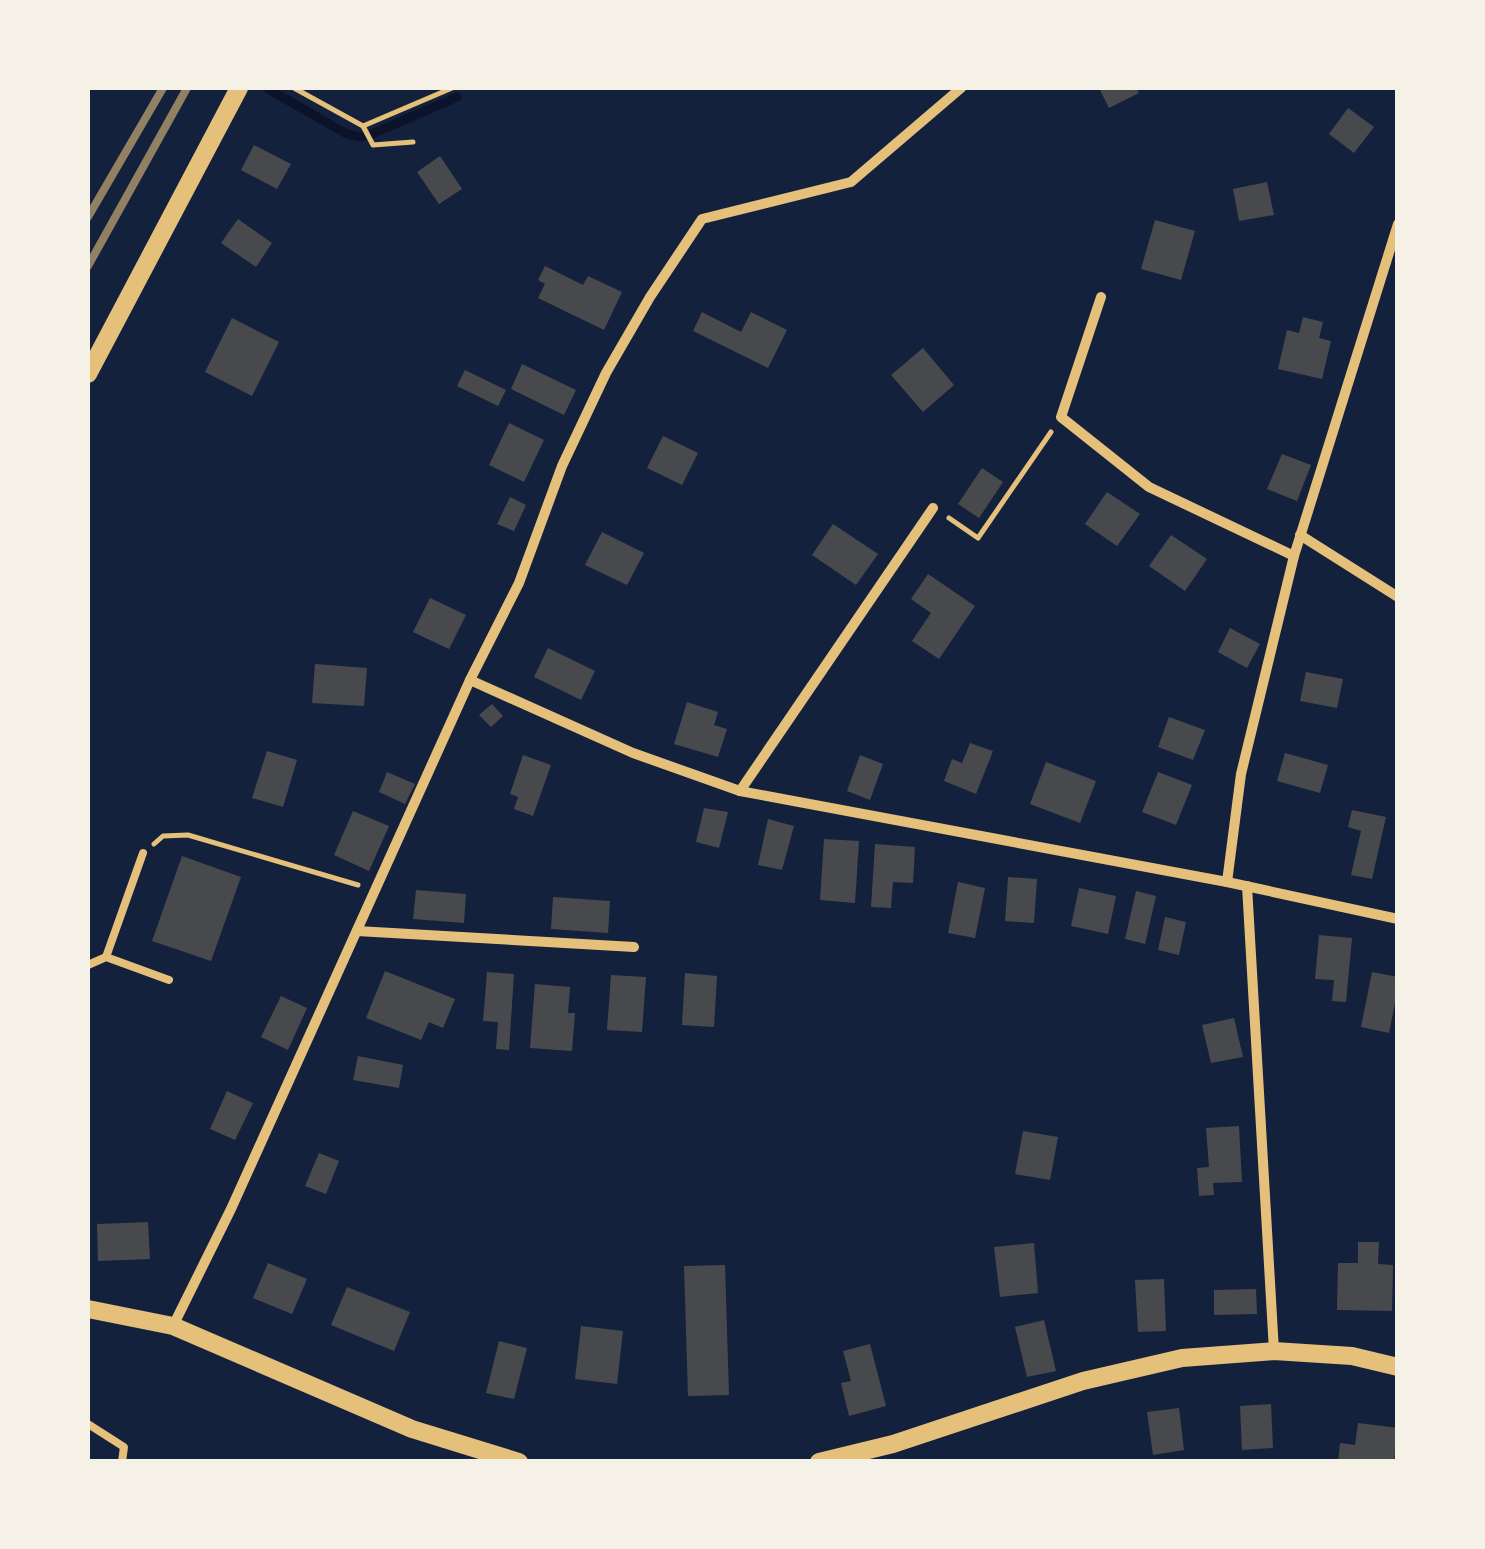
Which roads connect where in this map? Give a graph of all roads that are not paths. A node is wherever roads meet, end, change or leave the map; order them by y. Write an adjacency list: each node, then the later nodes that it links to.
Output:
1 (238, 88): 6 (street)
2 (962, 88): 11 (street)
3 (1398, 224): 4 (street)
4 (1395, 234): 8 (street)
5 (1100, 297): 9 (street)
6 (88, 374)
7 (932, 508): 12 (street)
8 (1300, 535): 9 (street); 10 (street)
9 (1294, 556): 14 (street)
10 (1398, 597)
11 (470, 680): 12 (street); 17 (street)
12 (740, 791): 14 (street)
13 (143, 853): 19 (lane)
14 (1227, 882): 15 (street)
15 (1248, 886): 16 (street); 24 (street)
16 (1398, 918)
17 (357, 931): 18 (street); 23 (street)
18 (634, 947)
19 (106, 958): 20 (lane); 21 (lane)
20 (88, 965)
21 (170, 980)
22 (88, 1309): 23 (street)
23 (174, 1326): 29 (street)
24 (1274, 1351): 25 (street); 27 (street)
25 (1398, 1367)
26 (88, 1424): 28 (lane)
27 (893, 1453): 30 (street)
28 (122, 1462)
29 (518, 1462)
30 (819, 1462)

